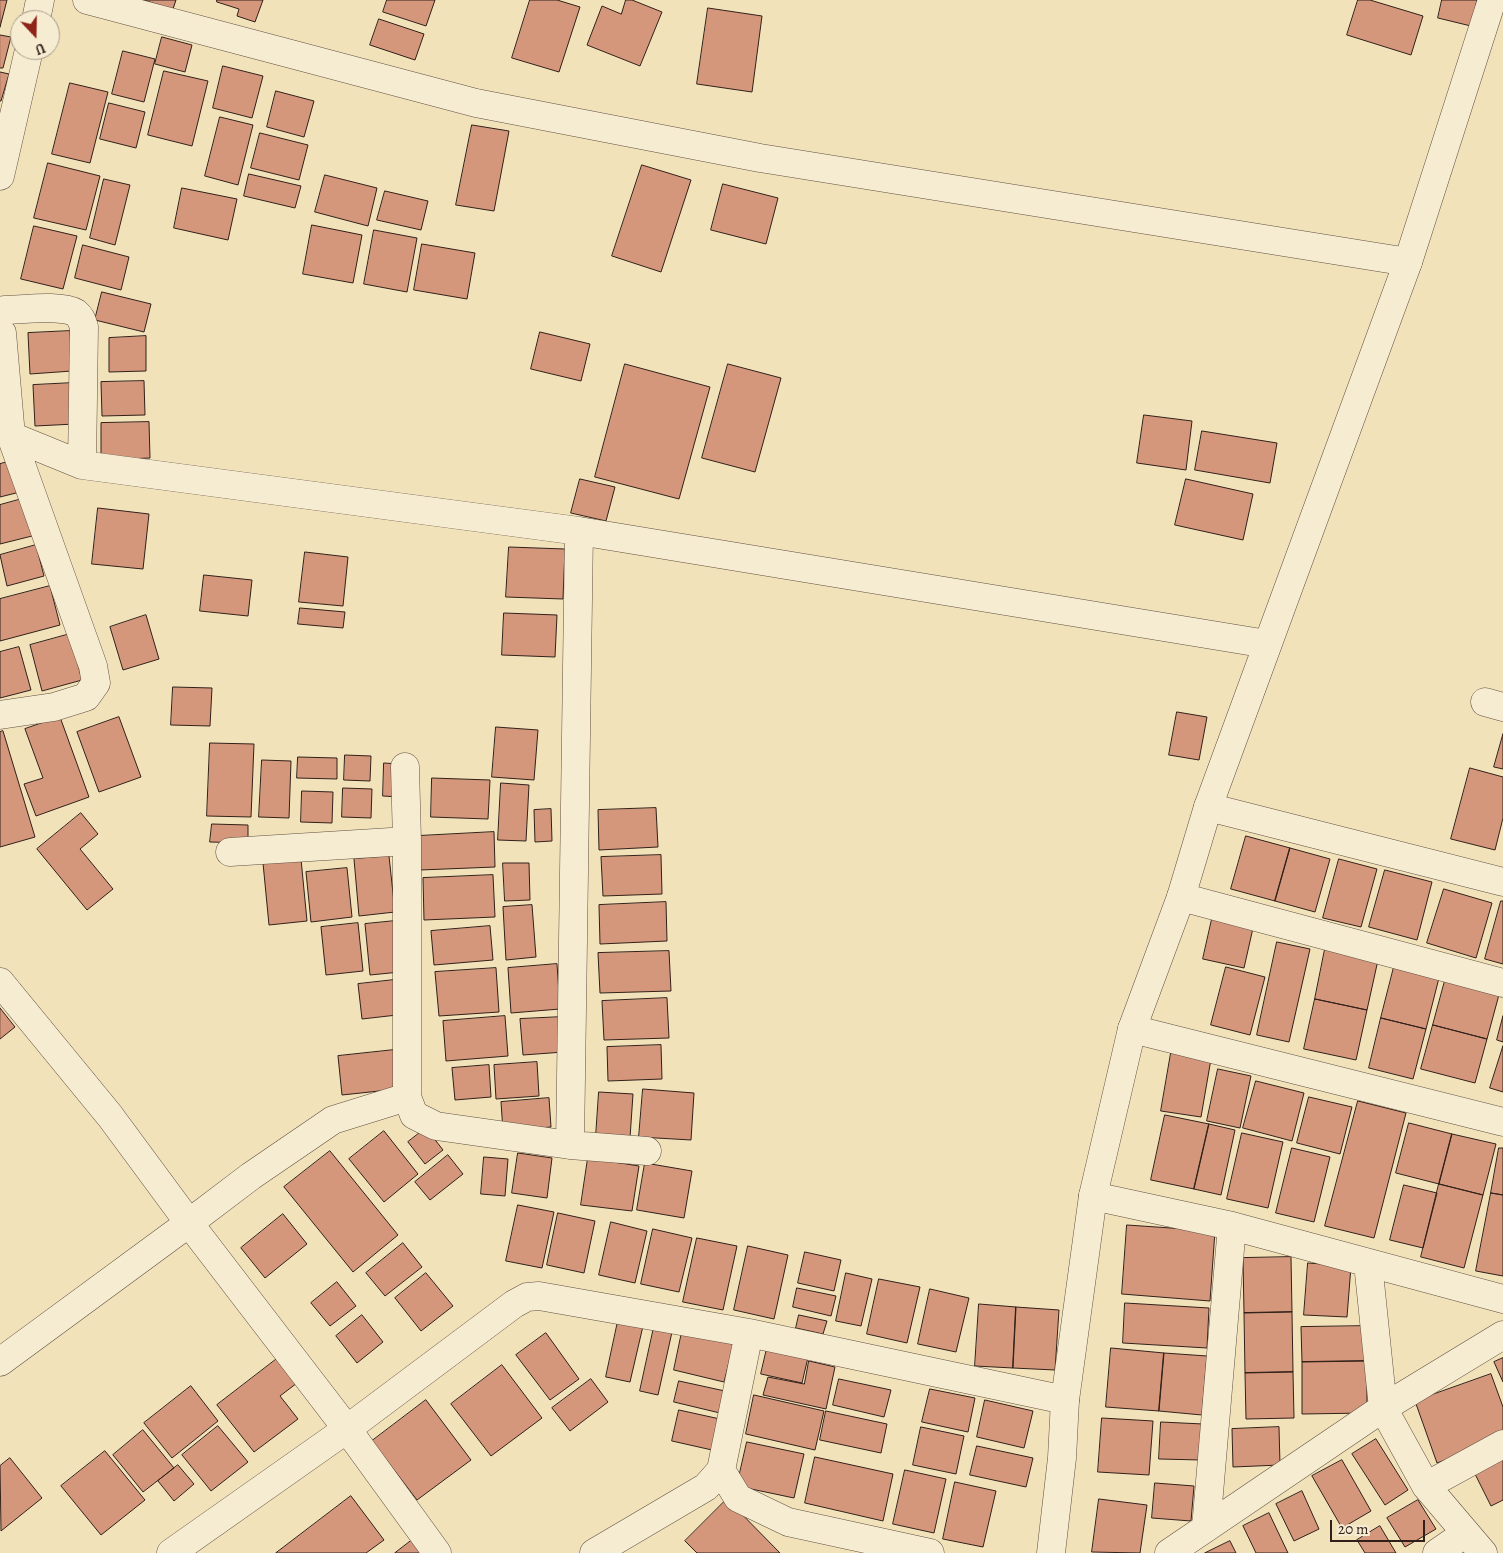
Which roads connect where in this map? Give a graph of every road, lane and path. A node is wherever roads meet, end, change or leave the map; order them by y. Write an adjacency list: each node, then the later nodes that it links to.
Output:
1 (87, 0): 5 (street)
2 (1492, 0): 5 (street)
3 (27, 60): 4 (street)
4 (0, 176)
5 (1408, 262): 10 (street)
6 (2, 318): 7 (street); 8 (street)
7 (11, 436): 8 (street); 11 (street)
8 (82, 465): 9 (street)
9 (579, 531): 10 (street); 23 (street)
10 (1267, 644): 13 (street)
11 (0, 714)
12 (405, 767): 14 (street)
13 (1208, 807): 16 (street); 17 (street)
14 (407, 841): 15 (street); 21 (street)
15 (230, 852)
16 (1503, 882)
17 (1181, 897): 19 (street); 20 (street)
18 (0, 982): 26 (street)
19 (1503, 983)
20 (1132, 1029): 22 (street); 25 (street)
21 (407, 1097): 23 (street); 26 (street)
22 (1503, 1122)
23 (570, 1145): 24 (street)
24 (647, 1151)
25 (1093, 1196): 27 (street); 33 (street)
26 (189, 1223): 32 (street); 35 (street)
27 (1232, 1226): 28 (street); 39 (street)
28 (1368, 1263): 29 (street); 34 (street)
29 (1503, 1300)
30 (750, 1334): 33 (street); 35 (street); 37 (street)
31 (1503, 1335): 34 (street)
32 (0, 1362)
33 (1065, 1400): 45 (street)
34 (1383, 1408): 38 (street); 39 (street)
35 (347, 1429): 41 (street); 42 (street)
36 (1503, 1444): 38 (street)
37 (721, 1470): 43 (street); 44 (street)
38 (1426, 1486): 40 (street)
39 (1206, 1528): 46 (street)
40 (1475, 1543): 47 (street)
41 (171, 1553)
42 (437, 1553)
43 (594, 1553)
44 (930, 1553)
45 (1050, 1553)
46 (1169, 1553)
47 (1437, 1553)

